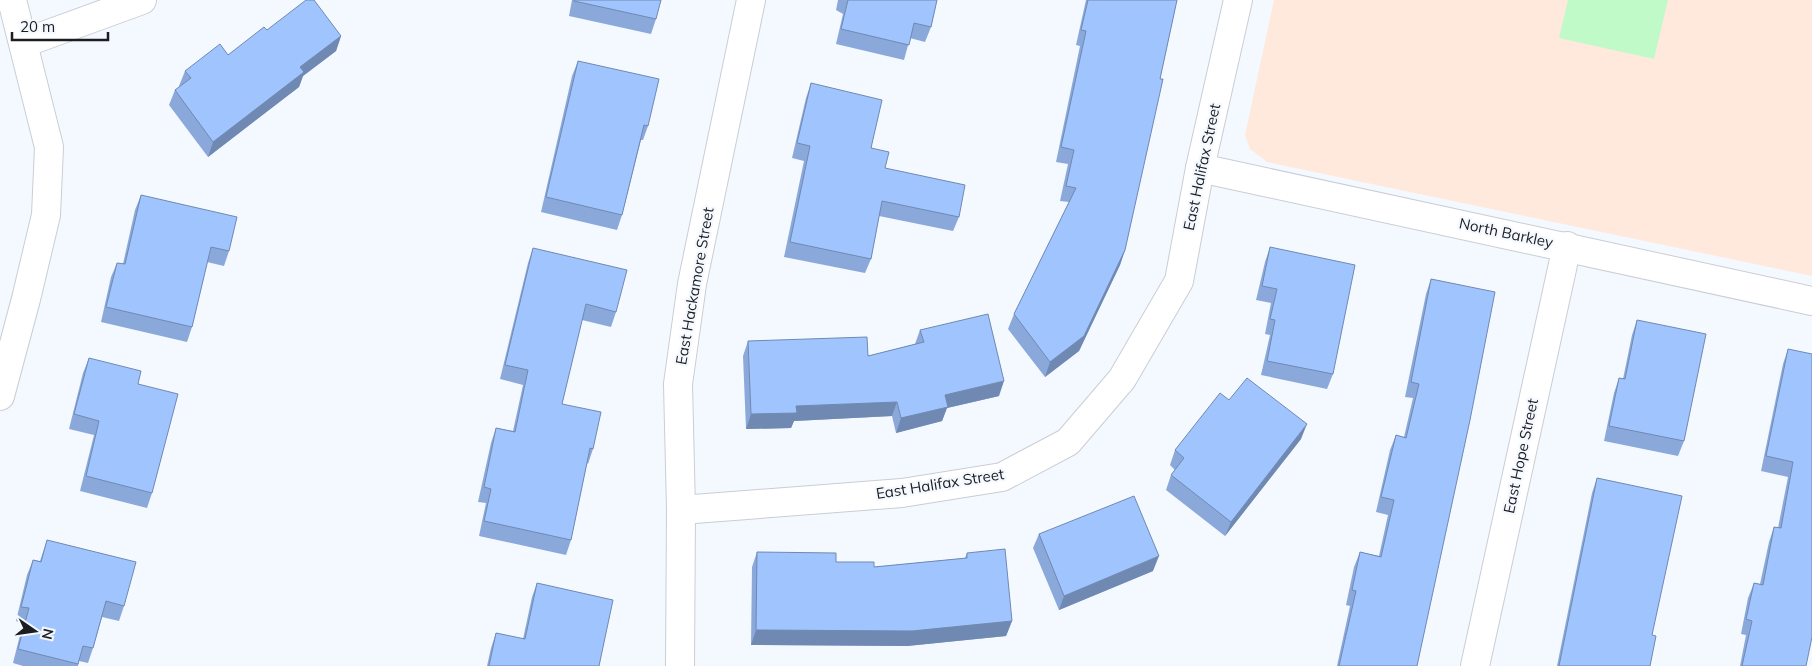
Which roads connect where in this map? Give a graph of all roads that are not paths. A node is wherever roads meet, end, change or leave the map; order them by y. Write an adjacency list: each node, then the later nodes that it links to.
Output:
1 (12, 0): 5 (street)
2 (142, 0): 5 (street)
3 (751, 0): 10 (street, East Hackamore Street)
4 (1238, 0): 6 (street, East Halifax Street)
5 (24, 43): 9 (street)
6 (1200, 168): 7 (street, North Barkley); 10 (street, East Halifax Street)
7 (1567, 246): 8 (street, North Barkley); 12 (street, East Hope Street)
8 (1812, 301)
9 (0, 396)
10 (681, 510): 11 (street, East Hackamore Street)
11 (680, 666)
12 (1475, 666)

